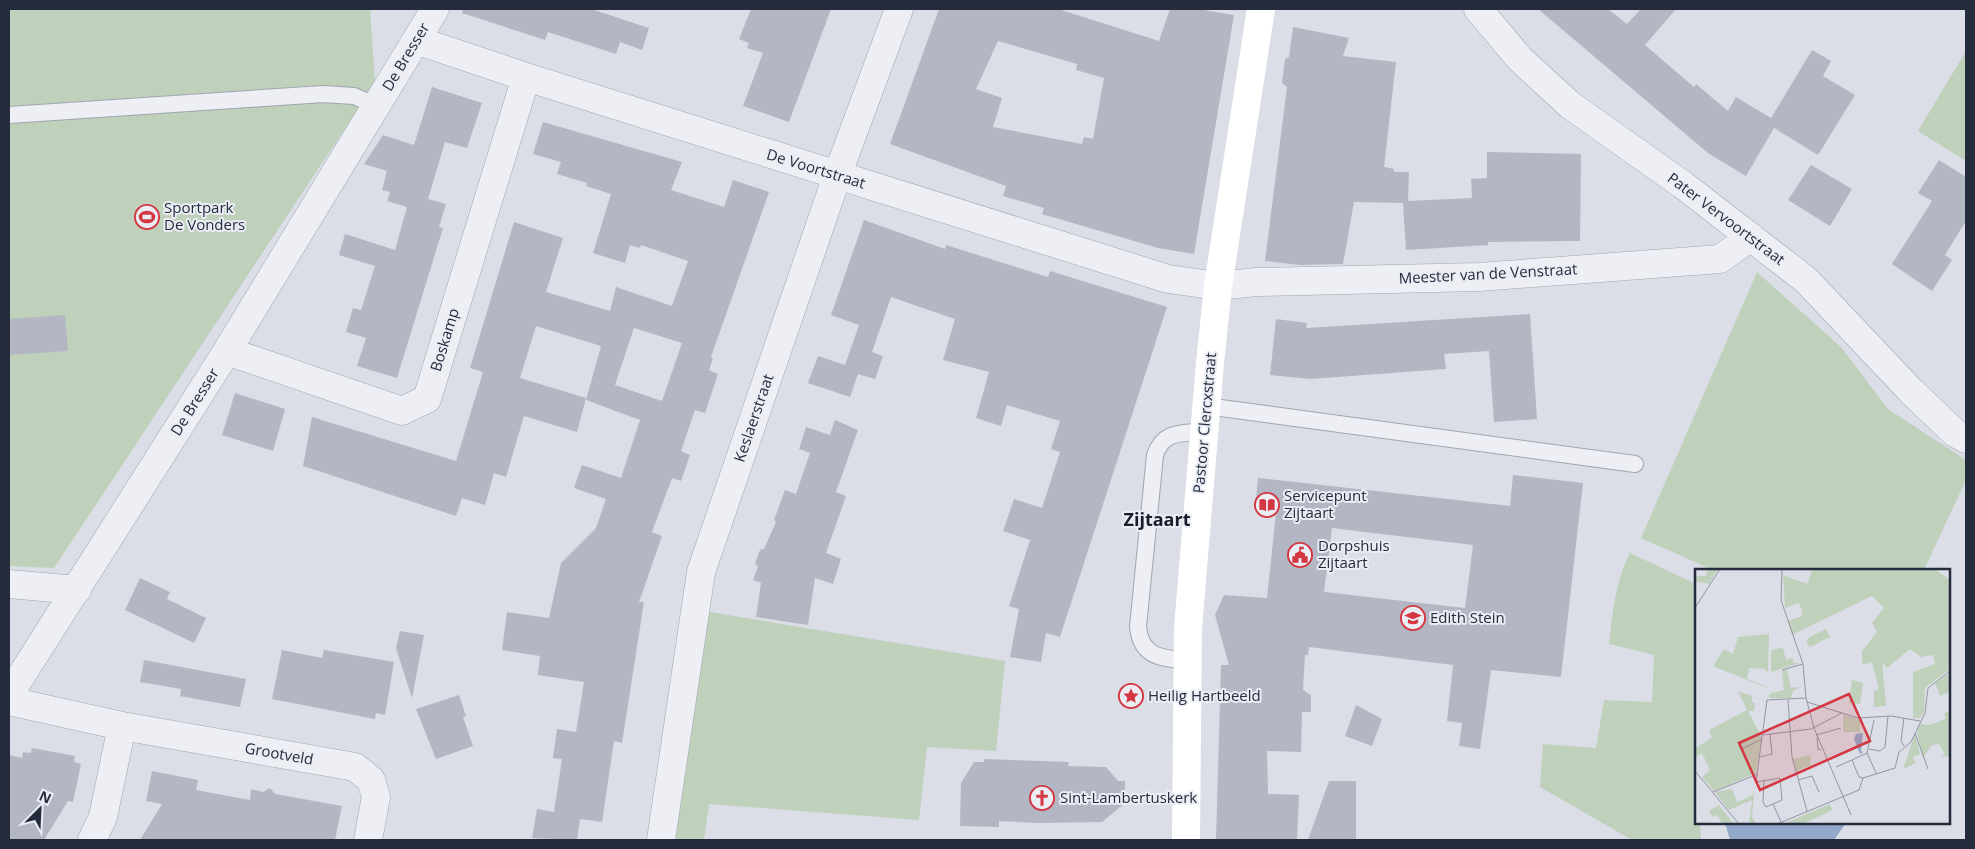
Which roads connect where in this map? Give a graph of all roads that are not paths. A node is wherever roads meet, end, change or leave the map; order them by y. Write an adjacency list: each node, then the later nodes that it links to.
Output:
1 (435, 9): 5 (street, De Bresser)
2 (899, 9): 9 (street, Keslaerstraat)
3 (1261, 9): 11 (street, Pastoor Clercxstraat)
4 (1478, 9): 10 (street, Pater Vervoortstraat)
5 (416, 40): 6 (street, De Voortstraat); 7 (street, De Bresser)
6 (526, 77): 9 (street, De Voortstraat); 12 (street, Boskamp)
7 (376, 106): 8 (lane, De Bresser); 12 (street, De Bresser)
8 (9, 116)
9 (837, 176): 11 (street, De Voortstraat); 24 (street, Keslaerstraat)
10 (1750, 237): 11 (street, Meester van de Venstraat); 14 (street, Pater Vervoortstraat)
11 (1218, 286): 13 (street, Pastoor Clercxstraat)
12 (227, 351): 17 (street, De Bresser)
13 (1205, 418): 15 (lane); 18 (street, Pastoor Clercxstraat); 18 (lane)
14 (1966, 440)
15 (1635, 464)
16 (9, 584): 17 (street)
17 (76, 590): 19 (street, De Bresser)
18 (1187, 660): 25 (street, Pastoor Clercxstraat)
19 (9, 694)
20 (9, 701): 21 (street, Grootveld)
21 (122, 726): 22 (street); 23 (street, Grootveld)
22 (92, 840)
23 (368, 840)
24 (662, 840)
25 (1186, 840)

